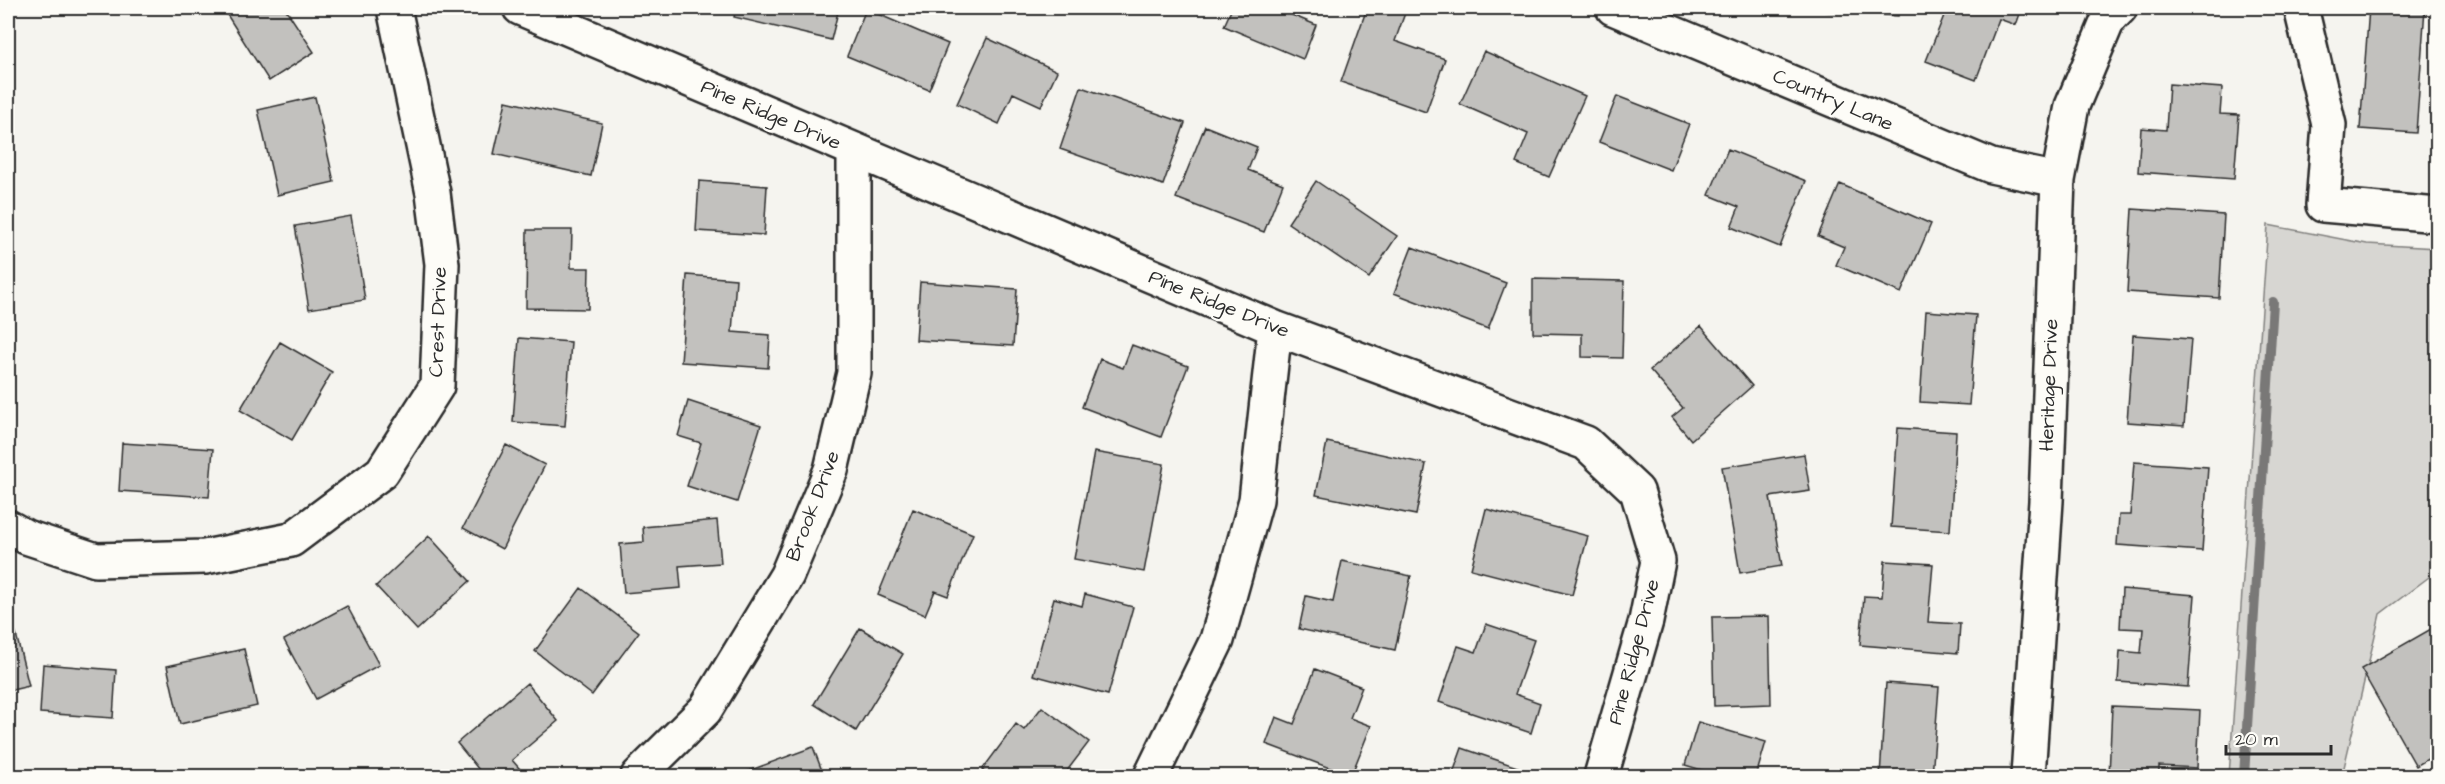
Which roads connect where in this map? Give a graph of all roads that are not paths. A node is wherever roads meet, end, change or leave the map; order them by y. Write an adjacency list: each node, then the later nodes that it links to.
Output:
1 (394, 8): 10 (street, Crest Drive)
2 (520, 8): 6 (street, Pine Ridge Drive)
3 (1613, 8): 7 (street, Country Lane)
4 (2120, 8): 7 (street, Heritage Drive)
5 (2301, 8): 8 (street)
6 (854, 150): 9 (street, Pine Ridge Drive); 11 (street, Brook Drive)
7 (2058, 180): 14 (street, Heritage Drive)
8 (2438, 215)
9 (1275, 328): 12 (street); 13 (street, Pine Ridge Drive)
10 (8, 527)
11 (638, 777)
12 (1151, 777)
13 (1601, 777)
14 (2028, 777)

